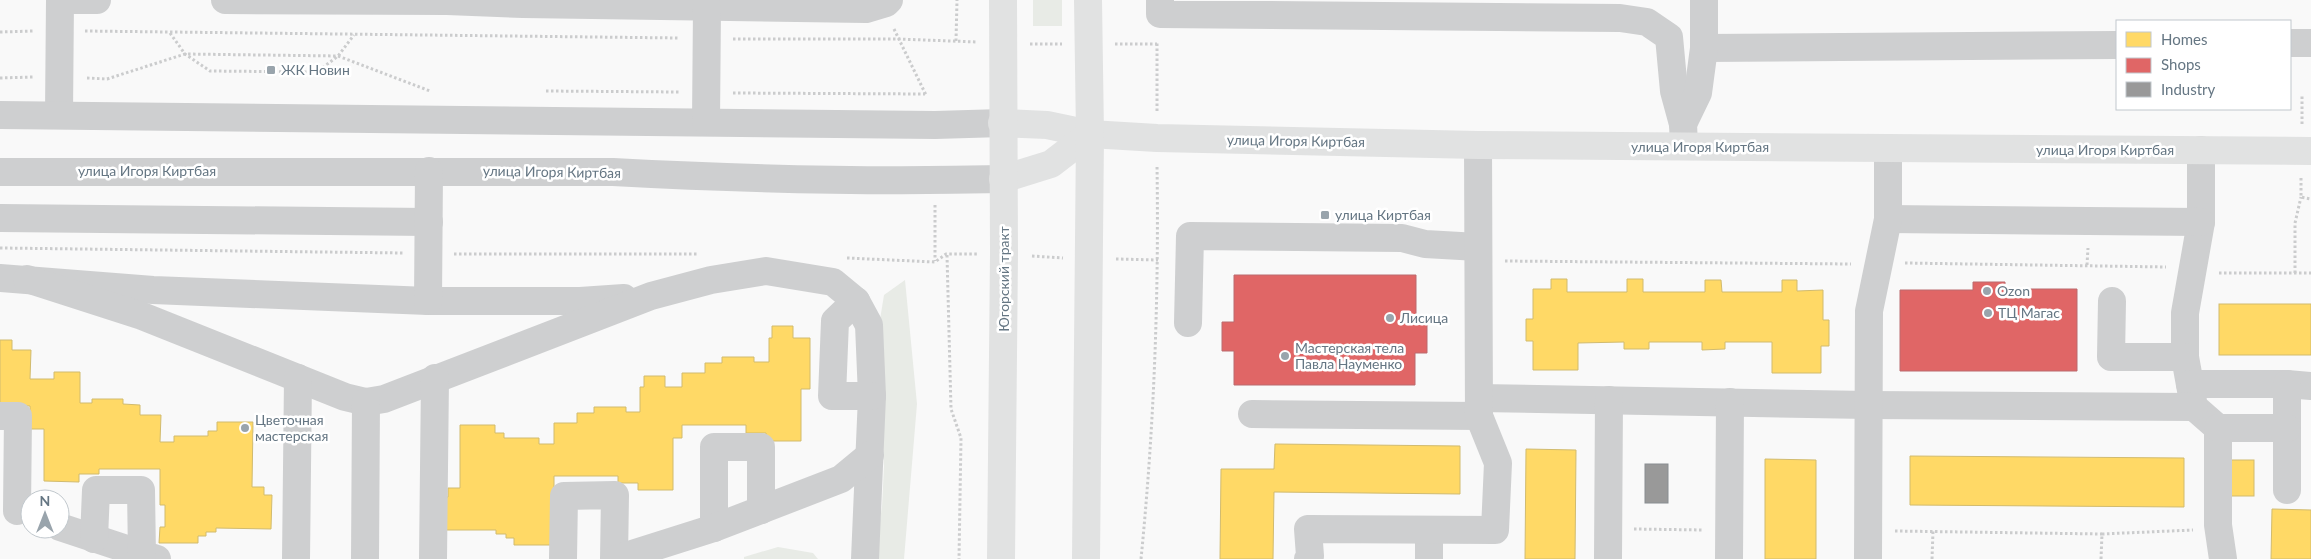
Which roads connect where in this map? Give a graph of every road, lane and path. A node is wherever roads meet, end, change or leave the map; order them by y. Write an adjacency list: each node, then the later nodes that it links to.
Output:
1 (97, 0): 13 (street)
2 (225, 0): 3 (street)
3 (447, 0): 9 (street)
4 (889, 0): 10 (street)
5 (957, 0): 18 (path)
6 (1003, 0): 21 (main road, Югорский тракт)
7 (1088, 0): 22 (main road)
8 (1704, 0): 25 (street)
9 (522, 2): 10 (street)
10 (707, 7): 17 (street)
11 (1160, 7): 12 (street); 23 (path)
12 (1619, 9): 39 (street)
13 (60, 30): 14 (path); 15 (path); 28 (street)
14 (0, 32)
15 (170, 32): 16 (path); 26 (path)
16 (354, 34): 17 (path); 27 (path)
17 (705, 39): 18 (path); 32 (street)
18 (956, 41): 21 (path)
19 (2291, 43): 20 (street)
20 (2311, 43)
21 (1002, 44): 22 (path); 37 (main road, Югорский тракт)
22 (1088, 44): 23 (path); 38 (main road)
23 (1157, 44): 40 (path)
24 (2116, 45): 25 (street)
25 (1704, 48): 39 (street)
26 (185, 54): 27 (path); 27 (path); 28 (path)
27 (338, 56): 30 (path)
28 (60, 76): 29 (path); 34 (street)
29 (0, 78)
30 (439, 91)
31 (538, 91): 32 (path)
32 (706, 92): 33 (path); 36 (street)
33 (925, 94)
34 (59, 114): 35 (street, улица Игоря Киртбая); 36 (street, улица Игоря Киртбая)
35 (0, 115)
36 (706, 121): 37 (street, улица Игоря Киртбая)
37 (1002, 123): 38 (main road, улица Игоря Киртбая); 47 (main road, Югорский тракт)
38 (1090, 134): 40 (main road, улица Игоря Киртбая); 47 (main road, улица Игоря Киртбая); 60 (main road)
39 (1684, 135): 41 (main road, улица Игоря Киртбая); 42 (main road, улица Игоря Киртбая)
40 (1157, 138): 41 (main road, улица Игоря Киртбая); 61 (path)
41 (1478, 145): 53 (street)
42 (1888, 148): 43 (main road, улица Игоря Киртбая); 50 (street)
43 (2201, 150): 44 (main road, улица Игоря Киртбая); 52 (street)
44 (2311, 151)
45 (430, 171): 46 (street, улица Игоря Киртбая); 47 (street, улица Игоря Киртбая); 51 (street)
46 (0, 172)
47 (1003, 179): 55 (main road, Югорский тракт)
48 (2301, 197): 62 (path)
49 (0, 218): 51 (street)
50 (1888, 219): 52 (street); 81 (street)
51 (429, 222): 56 (street)
52 (2201, 222): 72 (street)
53 (1478, 247): 71 (street); 82 (street)
54 (0, 248): 56 (path)
55 (1004, 253): 58 (path); 60 (path); 109 (main road, Югорский тракт)
56 (428, 254): 57 (path); 66 (street)
57 (706, 254)
58 (946, 254): 59 (path); 108 (path)
59 (845, 258)
60 (1089, 258): 61 (path); 110 (main road)
61 (1158, 260): 111 (path)
62 (2294, 272)
63 (0, 278): 64 (street)
64 (27, 279): 65 (street); 70 (street)
65 (153, 290): 66 (street); 70 (street)
66 (428, 301): 69 (street)
67 (856, 301): 69 (street); 76 (street); 76 (street)
68 (2112, 301): 72 (street)
69 (584, 311): 74 (street)
70 (142, 316): 73 (street)
71 (1188, 324)
72 (2185, 357): 77 (street)
73 (298, 378): 79 (street); 102 (street)
74 (434, 378): 79 (street); 104 (street)
75 (2299, 385): 77 (street); 86 (street)
76 (872, 396): 87 (street)
77 (2192, 396): 81 (street); 85 (street)
78 (1609, 400): 80 (street); 82 (street); 92 (street)
79 (366, 402): 103 (street)
80 (1730, 402): 81 (street); 94 (street)
81 (1868, 405): 97 (street)
82 (1479, 407): 83 (street); 93 (street)
83 (1252, 414)
84 (0, 416): 90 (street)
85 (2218, 428): 86 (street); 119 (street)
86 (2287, 428): 88 (street)
87 (870, 455): 89 (street); 107 (street)
88 (2287, 490)
89 (761, 510): 91 (street); 91 (street)
90 (16, 511)
91 (714, 528): 106 (street)
92 (1608, 528): 94 (path); 114 (street)
93 (1429, 530): 112 (street); 113 (street)
94 (1729, 530): 115 (street)
95 (2194, 530): 99 (path)
96 (70, 531): 100 (street)
97 (1868, 531): 98 (path); 116 (street)
98 (1933, 531): 99 (path); 117 (path)
99 (2102, 534): 118 (path)
100 (94, 539): 101 (street); 101 (street)
101 (149, 557)
102 (296, 559)
103 (365, 559)
104 (433, 559)
105 (563, 559): 106 (street)
106 (615, 559)
107 (864, 559)
108 (959, 559)
109 (1001, 559)
110 (1086, 559)
111 (1142, 559)
112 (1308, 559)
113 (1429, 559)
114 (1608, 559)
115 (1729, 559)
116 (1868, 559)
117 (1932, 559)
118 (2101, 559)
119 (2223, 559)

